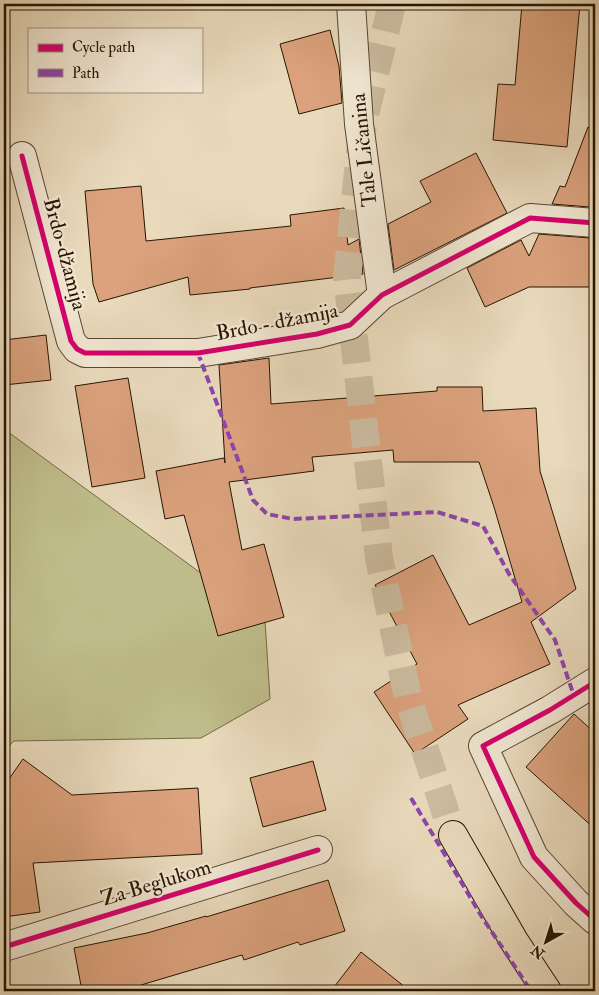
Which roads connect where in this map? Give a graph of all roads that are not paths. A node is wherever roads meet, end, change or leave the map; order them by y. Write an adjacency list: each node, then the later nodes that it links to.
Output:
1 (351, 4): 4 (street, Tale Ličanina)
2 (22, 156): 5 (street, Brdo-džamija)
3 (595, 223): 4 (street, Brdo - džamija)
4 (382, 295): 5 (street, Brdo - džamija)
5 (85, 353)
6 (595, 682): 9 (street)
7 (453, 834): 11 (main road)
8 (318, 850): 10 (street, Za Beglukom)
9 (595, 920)
10 (4, 947)
11 (547, 991)

